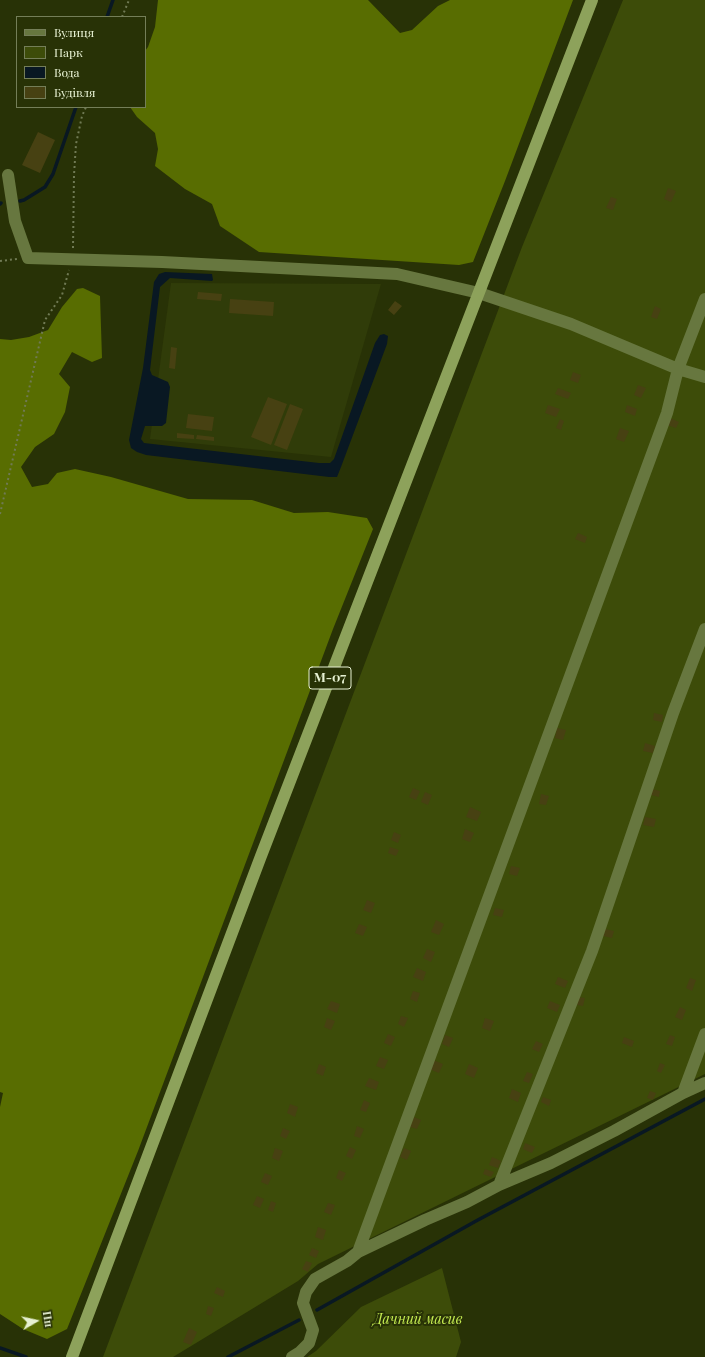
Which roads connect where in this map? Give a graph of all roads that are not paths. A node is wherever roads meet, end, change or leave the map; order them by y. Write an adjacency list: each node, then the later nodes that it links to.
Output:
1 (592, 0): 3 (highway, М-07)
2 (8, 175): 3 (street)
3 (479, 293): 5 (street); 13 (highway, М-07)
4 (705, 299): 5 (street)
5 (678, 369): 6 (street); 12 (street)
6 (705, 377)
7 (705, 630): 11 (street)
8 (705, 1034): 10 (street)
9 (705, 1083): 10 (street)
10 (683, 1093): 11 (street)
11 (499, 1185): 12 (street)
12 (358, 1252): 14 (street)
13 (72, 1357)
14 (292, 1357)

